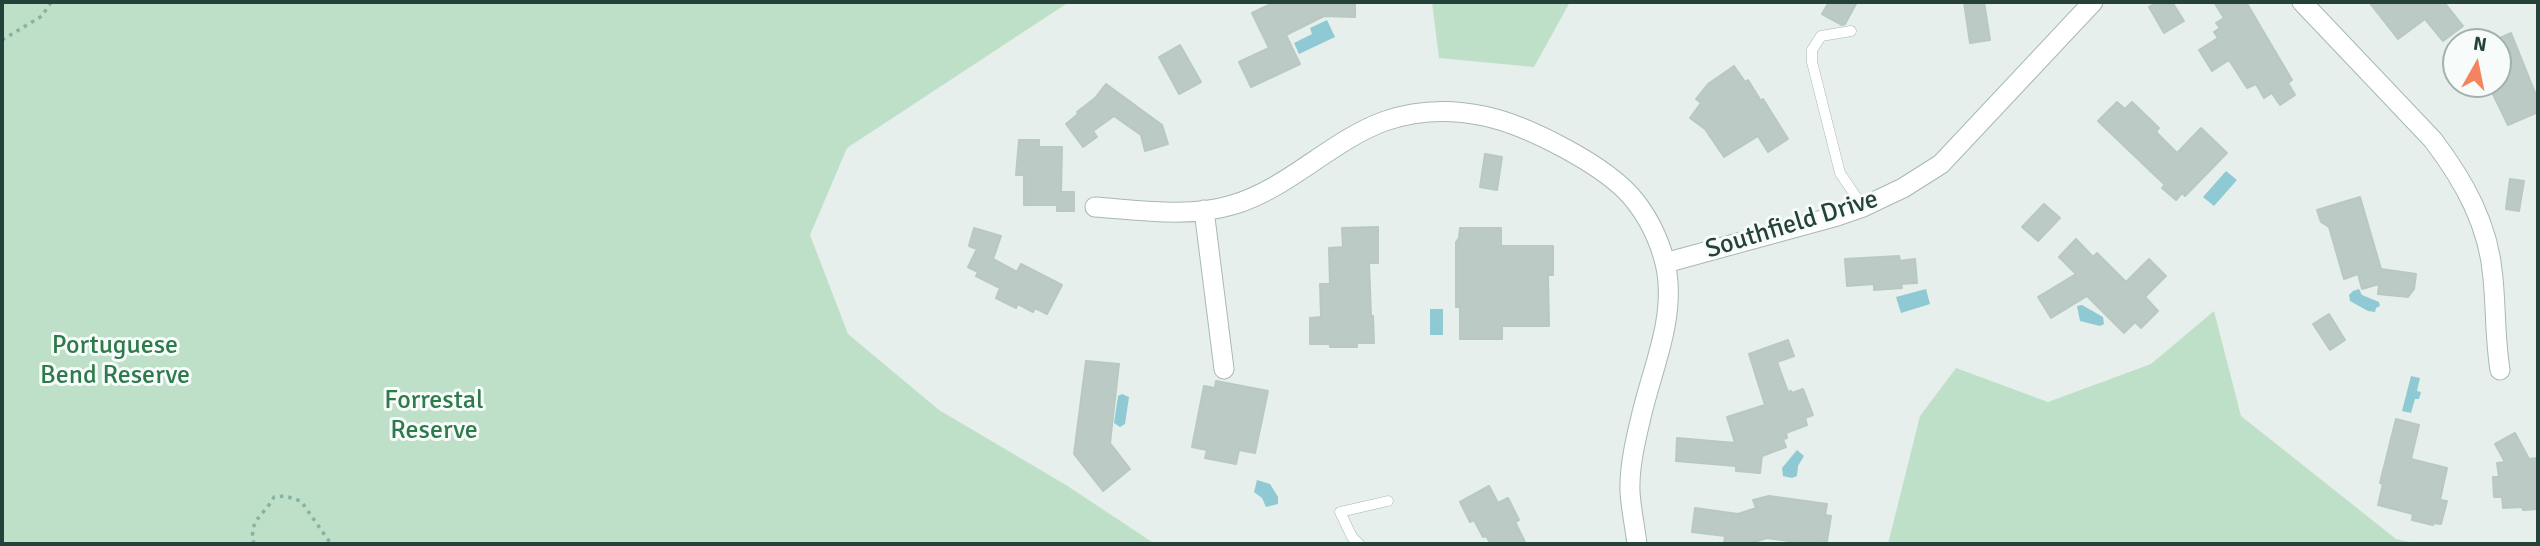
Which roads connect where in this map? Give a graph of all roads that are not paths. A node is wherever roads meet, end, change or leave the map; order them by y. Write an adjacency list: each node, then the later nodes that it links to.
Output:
1 (2093, 2): 4 (street, Southfield Drive)
2 (2302, 2): 9 (street)
3 (1852, 31): 4 (lane)
4 (1863, 207): 7 (street, Southfield Drive)
5 (1095, 208): 6 (street)
6 (1204, 210): 7 (street); 8 (street)
7 (1665, 263): 12 (street)
8 (1224, 369)
9 (2500, 370)
10 (1388, 501): 11 (lane)
11 (1359, 544)
12 (1637, 544)

